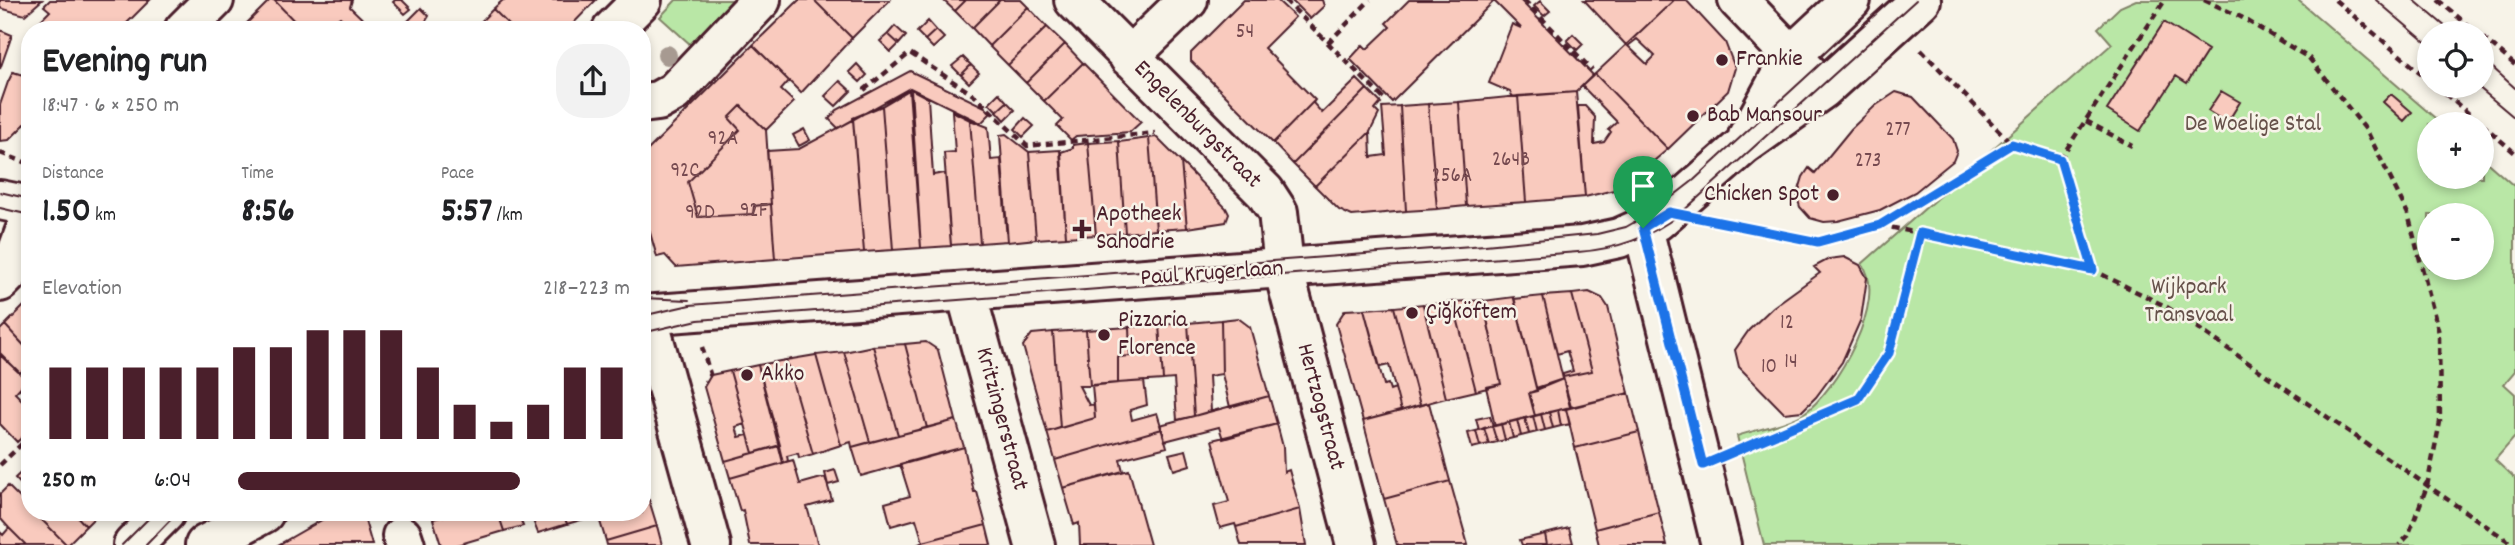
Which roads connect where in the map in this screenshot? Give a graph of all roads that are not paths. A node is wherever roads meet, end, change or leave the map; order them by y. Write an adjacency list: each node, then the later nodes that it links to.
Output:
1 (214, 0): 9 (street)
2 (642, 0): 10 (street)
3 (761, 0): 14 (street)
4 (1074, 0): 12 (street, Engelenburgstraat)
5 (1188, 0): 12 (street)
6 (1738, 0): 11 (street)
7 (1851, 0): 11 (street, Paul Krugerlaan)
8 (1908, 11): 13 (street, Paul Krugerlaan)
9 (193, 21)
10 (621, 21)
11 (1792, 55): 13 (street); 15 (street, Paul Krugerlaan)
12 (1129, 57): 20 (street, Engelenburgstraat)
13 (1823, 89): 15 (street, Paul Krugerlaan)
14 (651, 102)
15 (1744, 145): 17 (street, Paul Krugerlaan)
16 (0, 200): 18 (street)
17 (1656, 220): 20 (street, Paul Krugerlaan); 32 (street)
18 (21, 223)
19 (21, 228): 21 (street)
20 (1284, 268): 22 (street, Paul Krugerlaan); 31 (street, Hertzogstraat)
21 (0, 282)
22 (966, 292): 23 (street, Paul Krugerlaan); 30 (street, Kritzingerstraat)
23 (651, 314)
24 (651, 363): 29 (street)
25 (157, 521): 27 (street)
26 (249, 521): 28 (street)
27 (133, 545)
28 (205, 545)
29 (711, 545)
30 (1035, 545)
31 (1356, 545)
32 (1721, 545)

